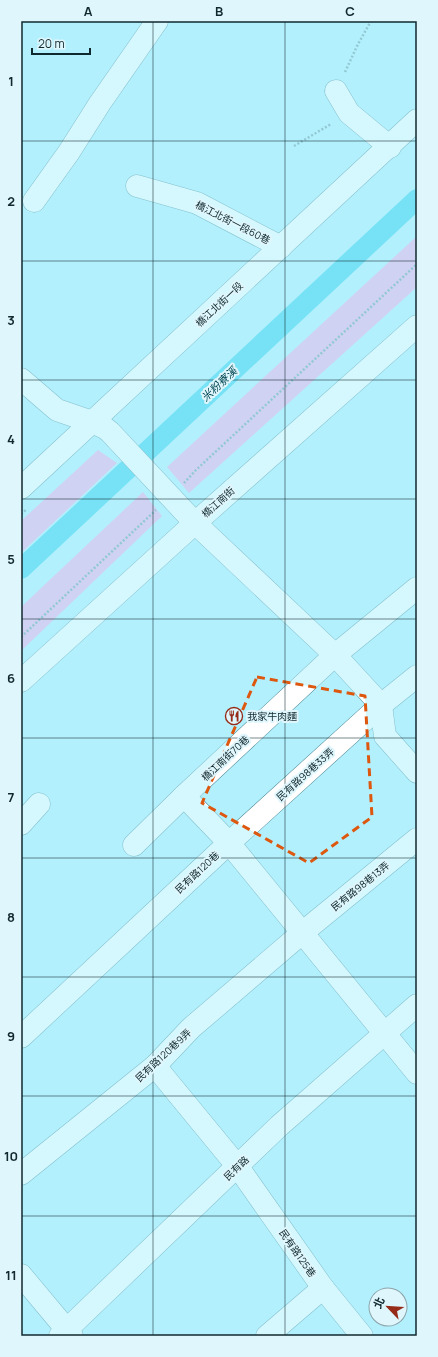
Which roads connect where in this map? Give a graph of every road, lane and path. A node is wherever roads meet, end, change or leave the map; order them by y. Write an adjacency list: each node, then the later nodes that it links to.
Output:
1 (156, 21): 9 (street)
2 (371, 21): 3 (path)
3 (336, 91): 4 (street)
4 (349, 113): 6 (path); 7 (street)
5 (417, 120): 7 (street, 橋江北街一段)
6 (294, 146)
7 (390, 147): 10 (street, 橋江北街一段)
8 (137, 186): 10 (street, 橋江北街一段60巷)
9 (34, 201)
10 (281, 247): 14 (street, 橋江北街一段)
11 (417, 264): 16 (path)
12 (417, 326): 17 (street, 橋江南街)
13 (21, 379): 14 (street)
14 (92, 422): 15 (street, 橋江北街一段); 16 (street)
15 (21, 488)
16 (170, 496): 17 (street); 19 (path)
17 (195, 523): 20 (street); 22 (street, 橋江南街)
18 (417, 588): 20 (street, 橋江南街70巷)
19 (21, 637)
20 (335, 655): 23 (street); 25 (street, 橋江南街70巷)
21 (417, 676): 23 (street, 民有路98巷33弄)
22 (21, 681)
23 (381, 705): 24 (street); 29 (street, 民有路98巷33弄)
24 (417, 772)
25 (184, 796): 29 (street); 30 (street, 橋江南街70巷)
26 (38, 804): 27 (street)
27 (21, 824)
28 (417, 839): 31 (street, 民有路98巷13弄)
29 (229, 844): 31 (street, 民有路120巷); 34 (street, 民有路120巷)
30 (134, 845)
31 (302, 933): 33 (street, 民有路120巷); 35 (street, 民有路120巷9弄)
32 (417, 1005): 33 (street, 民有路)
33 (386, 1034): 36 (street, 民有路120巷); 37 (street, 民有路)
34 (21, 1037)
35 (155, 1066): 37 (street, 民有路125巷); 38 (street, 民有路120巷9弄)
36 (417, 1073)
37 (238, 1166): 40 (street, 民有路125巷); 41 (street, 民有路)
38 (21, 1174)
39 (21, 1275): 41 (street)
40 (323, 1288): 42 (street); 43 (street, 民有路125巷)
41 (67, 1334)
42 (267, 1336)
43 (362, 1336)

